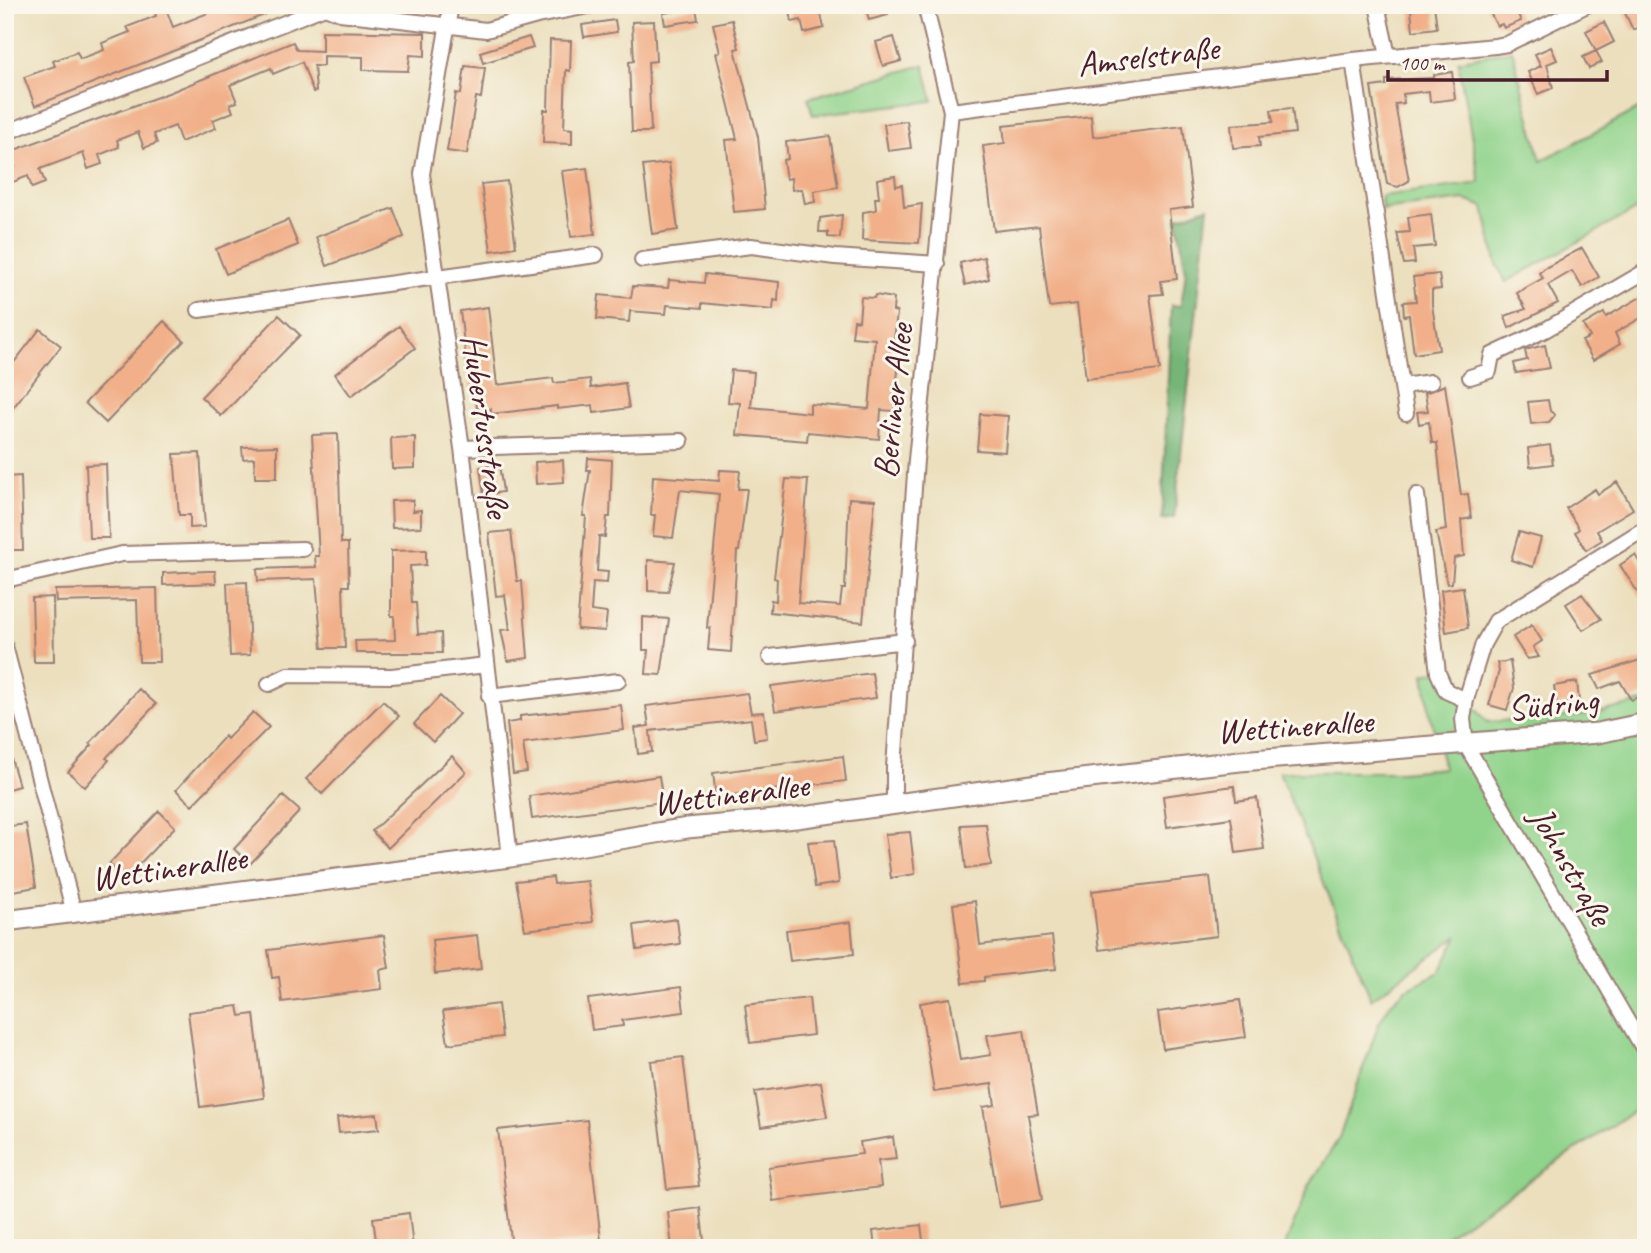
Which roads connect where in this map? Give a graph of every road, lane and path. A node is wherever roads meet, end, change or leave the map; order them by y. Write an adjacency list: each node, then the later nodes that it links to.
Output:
1 (451, 5): 7 (street, Hubertusstraße)
2 (594, 5): 7 (street)
3 (925, 5): 10 (street, Berliner Allee)
4 (1377, 5): 8 (street)
5 (1587, 5): 8 (street, Amselstraße)
6 (340, 9): 7 (street); 11 (street)
7 (448, 24): 16 (street, Hubertusstraße)
8 (1388, 55): 9 (street, Amselstraße)
9 (1353, 60): 10 (street, Amselstraße); 20 (street)
10 (951, 111): 14 (street, Berliner Allee)
11 (5, 133)
12 (596, 255): 16 (street)
13 (642, 260): 14 (street)
14 (937, 264): 28 (street, Berliner Allee)
15 (1646, 271): 18 (street)
16 (435, 278): 17 (street); 23 (street, Hubertusstraße)
17 (199, 310)
18 (1470, 377)
19 (1431, 382): 20 (street)
20 (1403, 386): 21 (street)
21 (1406, 413)
22 (681, 441): 23 (street)
23 (462, 448): 31 (street, Hubertusstraße)
24 (1417, 495): 35 (street)
25 (1646, 528): 35 (street)
26 (303, 549): 27 (street)
27 (5, 580)
28 (905, 641): 30 (street); 38 (street, Berliner Allee)
29 (5, 646): 40 (street)
30 (770, 657)
31 (486, 665): 33 (street); 34 (street, Hubertusstraße)
32 (618, 681): 34 (street)
33 (269, 684)
34 (489, 696): 39 (street, Hubertusstraße)
35 (1466, 700): 37 (street)
36 (1646, 723): 37 (street, Südring)
37 (1466, 745): 38 (street, Wettinerallee); 42 (street, Johnstraße)
38 (894, 806): 39 (street, Wettinerallee)
39 (510, 857): 40 (street, Wettinerallee)
40 (74, 912): 41 (street, Wettinerallee)
41 (5, 921)
42 (1646, 1053)

